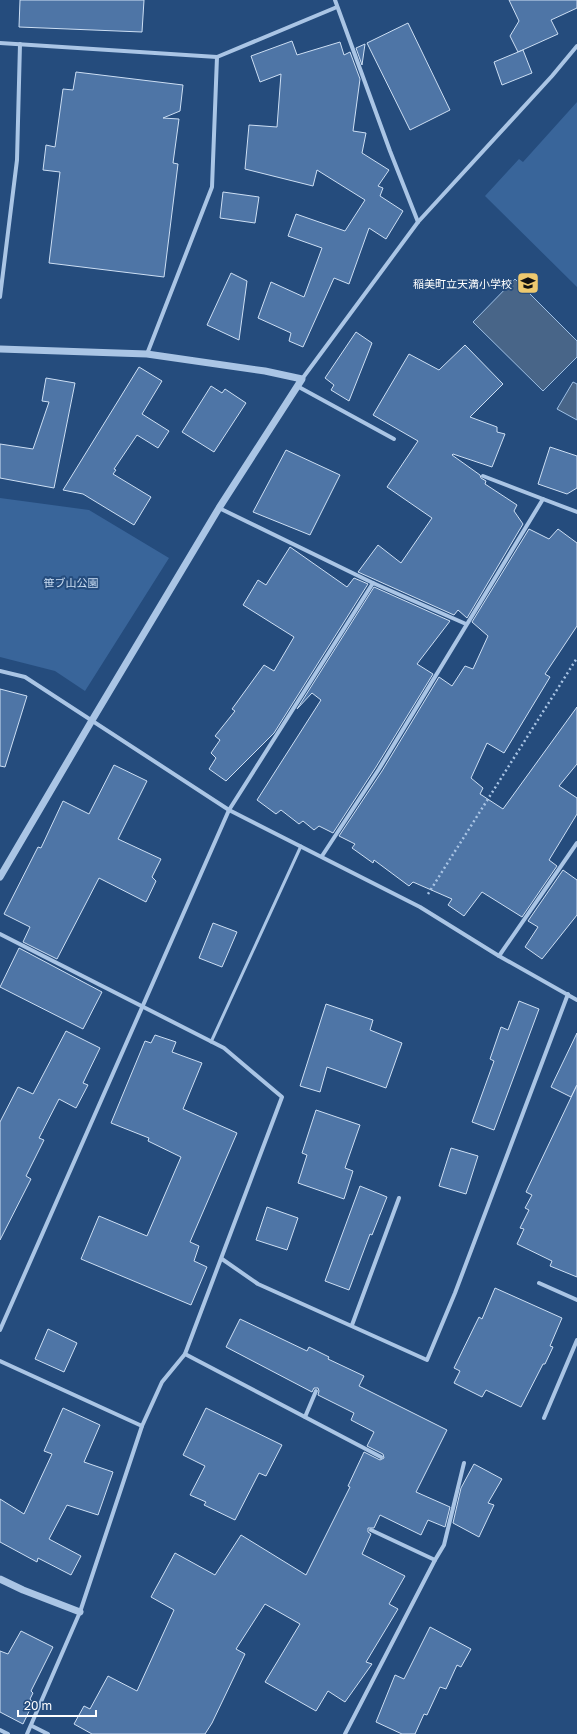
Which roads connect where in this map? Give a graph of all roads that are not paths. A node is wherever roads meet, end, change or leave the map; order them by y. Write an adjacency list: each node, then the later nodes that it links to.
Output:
1 (335, 0): 2 (street)
2 (338, 7): 6 (street); 7 (street)
3 (0, 43): 4 (street)
4 (20, 44): 6 (street); 8 (street)
5 (577, 46): 7 (street)
6 (217, 57): 10 (street)
7 (418, 222): 11 (street)
8 (0, 297)
9 (0, 349): 10 (street)
10 (147, 354): 11 (street)
11 (302, 379): 12 (street)
12 (297, 386): 13 (street); 16 (street)
13 (394, 439)
14 (483, 476): 15 (street)
15 (543, 499): 17 (street); 19 (street)
16 (219, 508): 18 (street); 21 (street)
17 (577, 512)
18 (372, 583): 19 (street); 22 (street)
19 (466, 624): 25 (street)
20 (0, 671): 21 (street)
21 (91, 722): 22 (street); 26 (street)
22 (229, 810): 24 (street); 31 (street)
23 (577, 843): 28 (street)
24 (301, 846): 25 (street); 32 (lane)
25 (322, 856): 28 (street)
26 (0, 877)
27 (0, 934): 31 (street)
28 (499, 956): 29 (street)
29 (568, 994): 30 (street); 37 (street)
30 (577, 1000)
31 (143, 1008): 32 (street); 38 (street)
32 (211, 1042): 34 (street)
33 (399, 1198): 37 (street)
34 (222, 1259): 37 (street); 40 (street)
35 (539, 1283): 36 (street)
36 (577, 1300)
37 (352, 1325)
38 (0, 1330)
39 (577, 1340): 44 (street)
40 (185, 1354): 43 (street); 45 (street)
41 (0, 1360): 45 (street)
42 (316, 1391): 43 (street)
43 (305, 1417): 46 (street)
44 (544, 1418)
45 (142, 1426): 51 (street)
46 (381, 1457)
47 (464, 1463): 49 (street)
48 (371, 1530): 49 (street)
49 (435, 1560): 57 (street)
50 (0, 1579): 51 (street)
51 (80, 1612): 52 (street)
52 (32, 1726): 55 (street); 56 (street)
53 (0, 1730): 54 (street)
54 (8, 1734)
55 (27, 1734)
56 (48, 1734)
57 (345, 1734)

